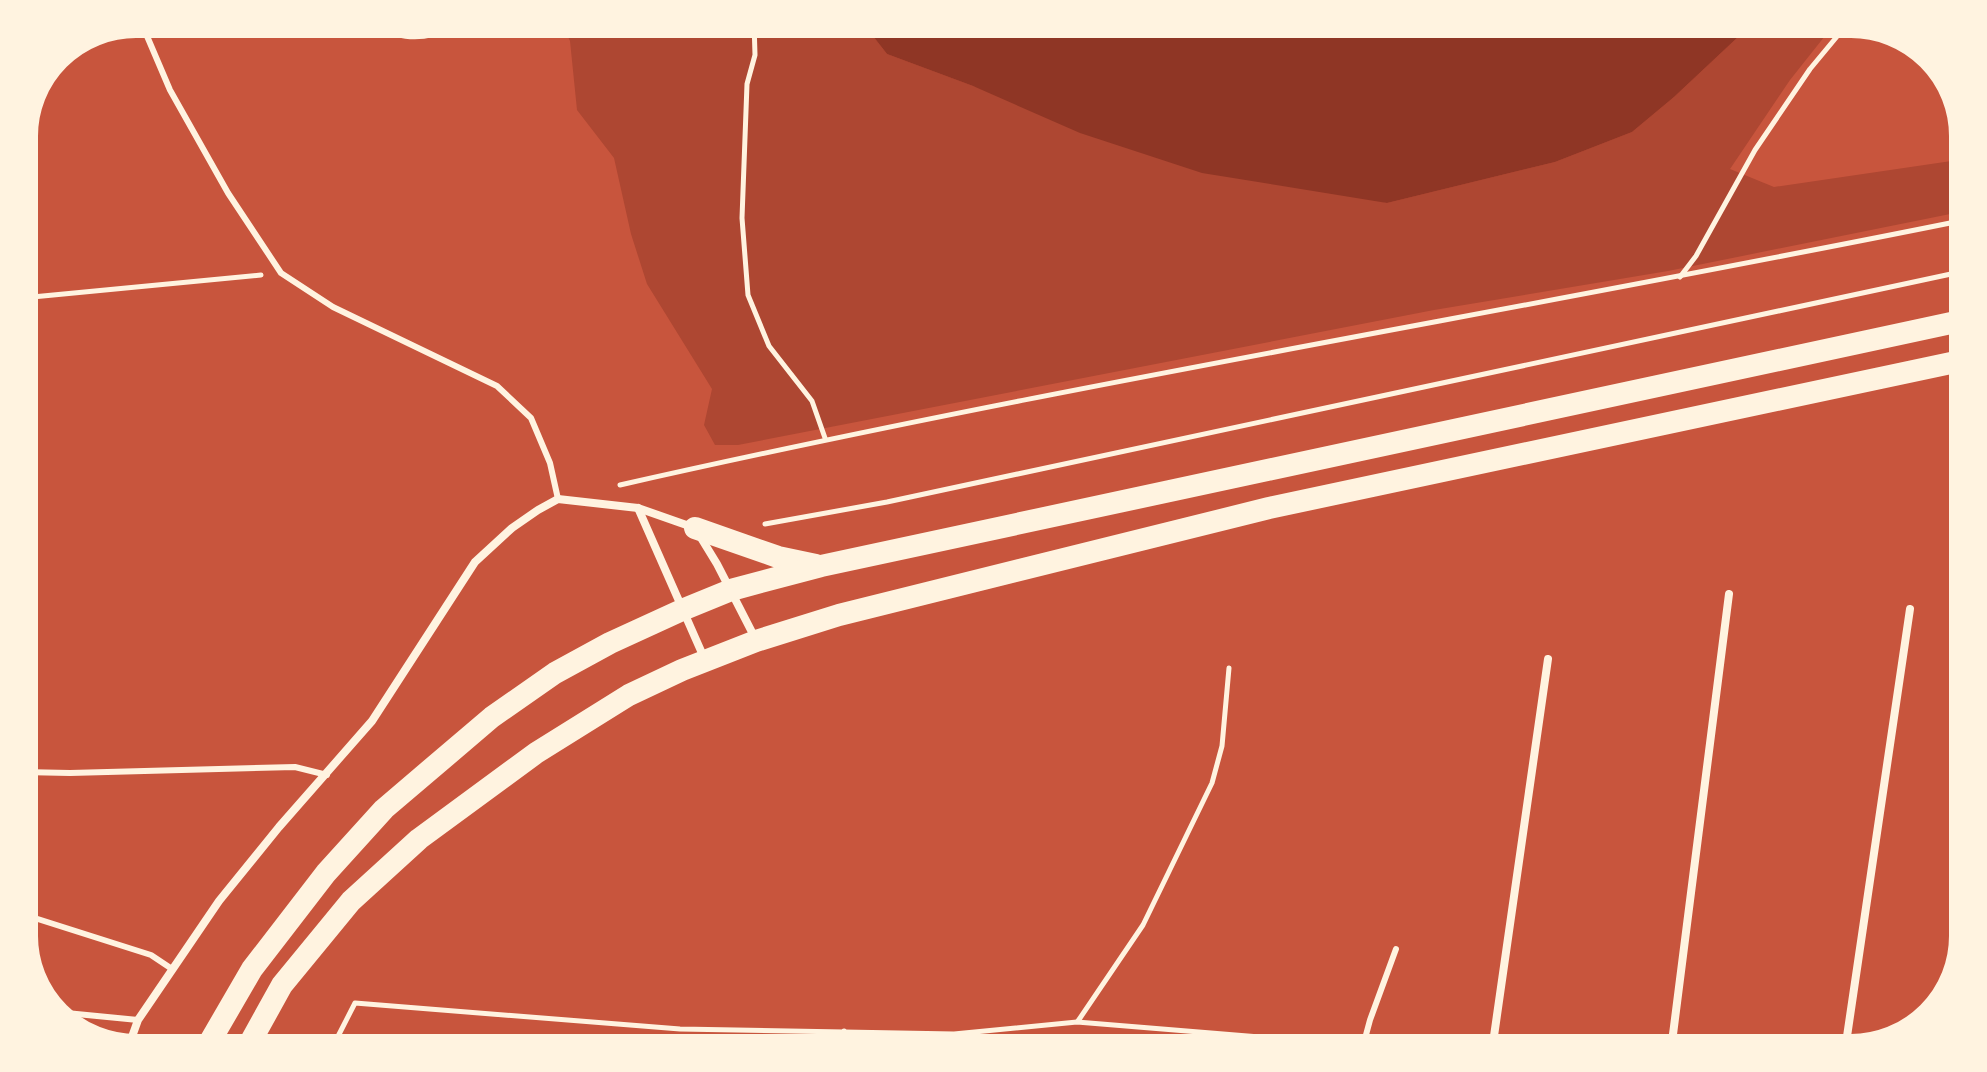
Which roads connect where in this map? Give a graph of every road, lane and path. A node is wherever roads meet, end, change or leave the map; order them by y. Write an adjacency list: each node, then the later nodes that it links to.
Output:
1 (147, 36): 7 (lane)
2 (405, 36): 3 (lane)
3 (428, 36)
4 (754, 36): 13 (path)
5 (1837, 36): 9 (path)
6 (1951, 223): 9 (path)
7 (281, 273): 10 (path); 15 (lane)
8 (1951, 274): 18 (path)
9 (1679, 278): 13 (path)
10 (36, 297)
11 (1951, 323): 19 (highway)
12 (1951, 363): 24 (highway)
13 (825, 438): 14 (path)
14 (617, 485)
15 (558, 499): 16 (street); 29 (street)
16 (638, 508): 17 (street); 23 (street)
17 (695, 528): 18 (highway); 20 (street)
18 (748, 547): 19 (highway)
19 (821, 566): 20 (highway)
20 (731, 590): 23 (highway); 24 (street)
21 (1729, 594): 45 (street)
22 (1910, 609): 46 (street)
23 (682, 610): 26 (street); 38 (highway)
24 (756, 641): 26 (highway)
25 (1548, 659): 44 (street)
26 (705, 660): 39 (highway)
27 (1229, 668): 35 (path)
28 (36, 772): 29 (lane)
29 (327, 775): 32 (street)
30 (36, 918): 32 (lane)
31 (1396, 949): 43 (lane)
32 (172, 969): 34 (street)
33 (73, 1014): 34 (lane)
34 (138, 1020): 37 (street)
35 (1077, 1022): 36 (path); 42 (path)
36 (844, 1031): 40 (path); 41 (path)
37 (132, 1036)
38 (213, 1036)
39 (254, 1036)
40 (338, 1036)
41 (843, 1036)
42 (1244, 1036)
43 (1366, 1036)
44 (1495, 1036)
45 (1673, 1036)
46 (1847, 1036)

